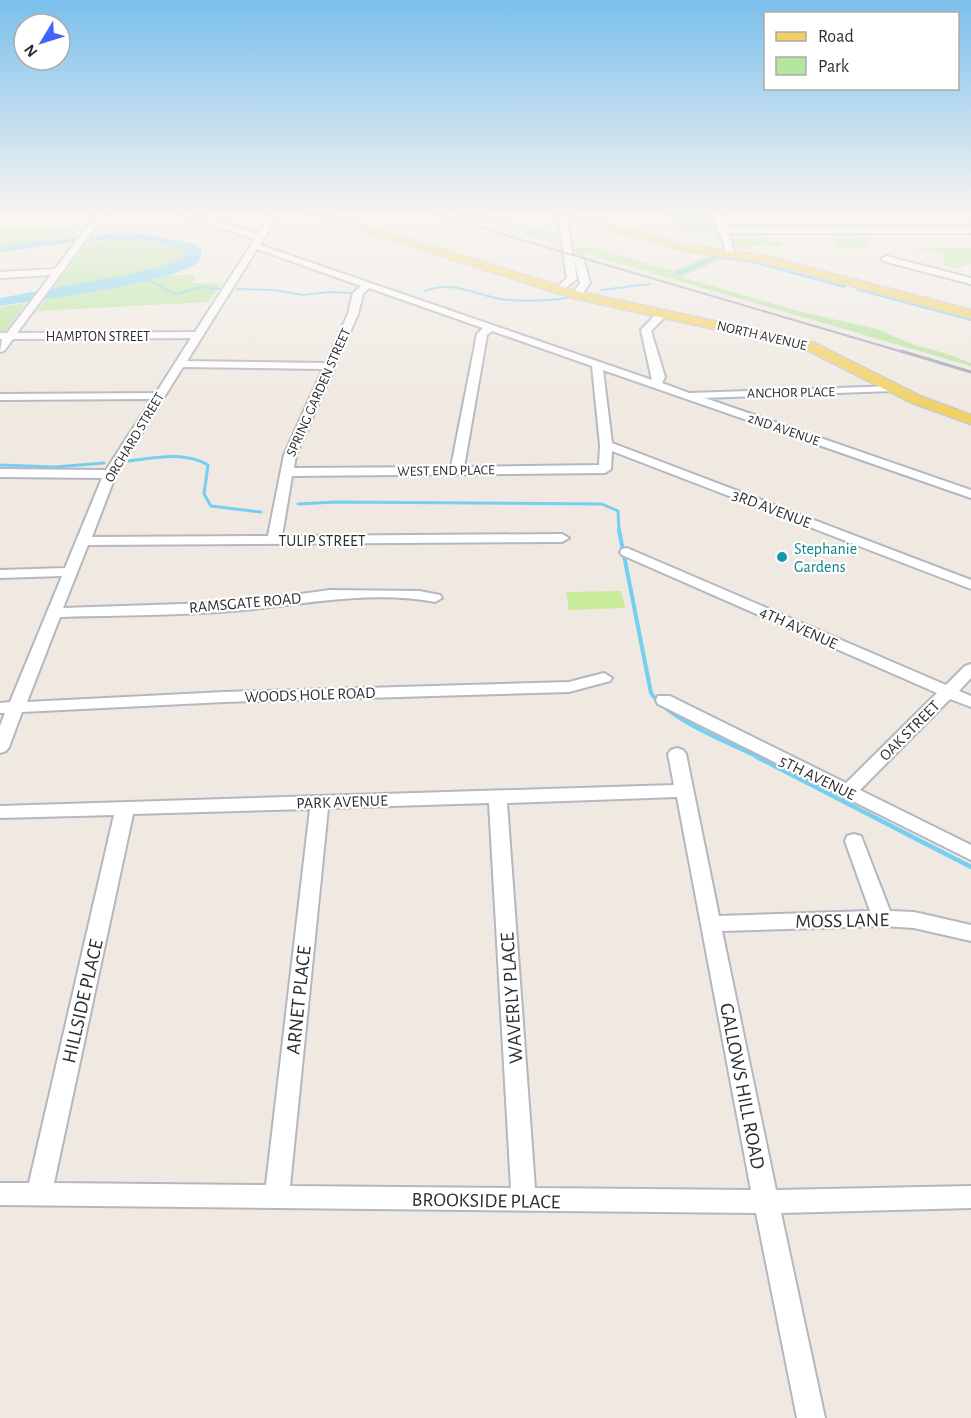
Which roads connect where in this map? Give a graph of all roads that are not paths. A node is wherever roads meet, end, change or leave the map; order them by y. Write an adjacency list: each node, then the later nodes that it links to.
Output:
1 (53, 279): 17 (street)
2 (233, 279): 16 (street, ORCHARD STREET)
3 (352, 279): 9 (street, 2ND AVENUE)
4 (525, 279): 10 (main road, NORTH AVENUE)
5 (572, 279): 10 (street)
6 (584, 279): 8 (street)
7 (841, 279): 14 (main road)
8 (585, 283): 11 (street); 12 (main road)
9 (367, 285): 15 (street, 2ND AVENUE); 21 (street, SPRING GARDEN STREET)
10 (560, 290): 11 (main road, NORTH AVENUE)
11 (576, 295): 12 (main road, NORTH AVENUE)
12 (604, 302): 13 (main road, NORTH AVENUE)
13 (663, 313): 22 (street); 23 (main road, NORTH AVENUE)
14 (971, 314)
15 (490, 328): 20 (street, 2ND AVENUE); 29 (street)
16 (196, 335): 17 (street, HAMPTON STREET); 19 (street, ORCHARD STREET)
17 (5, 336): 18 (street)
18 (0, 350)
19 (179, 364): 21 (street); 24 (street, ORCHARD STREET)
20 (597, 365): 22 (street, 2ND AVENUE); 28 (street)
21 (330, 366): 30 (street, SPRING GARDEN STREET)
22 (657, 385): 25 (street, 2ND AVENUE)
23 (892, 388): 25 (street, ANCHOR PLACE); 27 (main road, NORTH AVENUE)
24 (159, 396): 26 (street); 32 (street, ORCHARD STREET)
25 (689, 396): 33 (street, 2ND AVENUE)
26 (0, 397)
27 (971, 420)
28 (606, 445): 29 (street, WEST END PLACE); 40 (street, 3RD AVENUE)
29 (458, 470): 30 (street, WEST END PLACE)
30 (286, 472): 35 (street, SPRING GARDEN STREET)
31 (0, 473): 32 (street)
32 (110, 474): 36 (street, ORCHARD STREET)
33 (971, 494)
34 (562, 538): 35 (street, TULIP STREET)
35 (273, 540): 36 (street, TULIP STREET)
36 (82, 541): 38 (street, ORCHARD STREET)
37 (627, 552): 45 (street, 4TH AVENUE)
38 (69, 572): 39 (street); 42 (street, ORCHARD STREET)
39 (0, 574)
40 (971, 585)
41 (435, 598): 42 (street, RAMSGATE ROAD)
42 (54, 613): 48 (street, ORCHARD STREET)
43 (971, 669): 45 (street, OAK STREET)
44 (604, 678): 48 (street, WOODS HOLE ROAD)
45 (947, 692): 47 (street, 4TH AVENUE); 52 (street, OAK STREET)
46 (664, 700): 52 (street, 5TH AVENUE)
47 (971, 702)
48 (8, 708): 49 (street, ORCHARD STREET)
49 (0, 747)
50 (677, 754): 51 (street, GALLOWS HILL ROAD)
51 (685, 791): 53 (street, PARK AVENUE); 60 (street, GALLOWS HILL ROAD)
52 (848, 792): 58 (street, 5TH AVENUE)
53 (498, 796): 54 (street, PARK AVENUE); 66 (street, WAVERLY PLACE)
54 (320, 802): 55 (street, PARK AVENUE); 64 (street, ARNET PLACE)
55 (126, 808): 56 (street, PARK AVENUE); 63 (street, HILLSIDE PLACE)
56 (0, 812)
57 (854, 841): 59 (street)
58 (971, 853)
59 (883, 918): 60 (street, MOSS LANE); 61 (street, MOSS LANE)
60 (711, 924): 67 (street, GALLOWS HILL ROAD)
61 (971, 933)
62 (0, 1194): 63 (street, BROOKSIDE PLACE)
63 (39, 1194): 64 (street, BROOKSIDE PLACE)
64 (277, 1197): 66 (street, BROOKSIDE PLACE)
65 (971, 1197): 67 (street, BROOKSIDE PLACE)
66 (524, 1200): 67 (street, BROOKSIDE PLACE)
67 (766, 1202): 68 (street, GALLOWS HILL ROAD)
68 (812, 1418)

